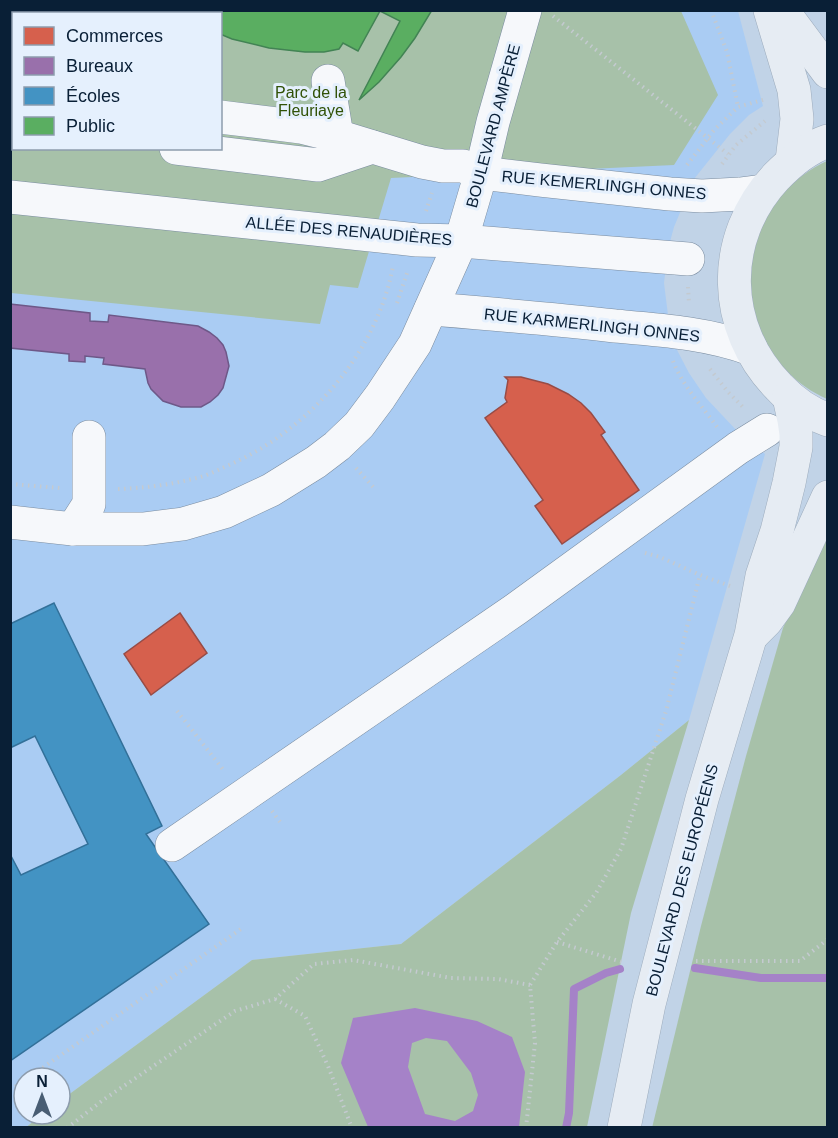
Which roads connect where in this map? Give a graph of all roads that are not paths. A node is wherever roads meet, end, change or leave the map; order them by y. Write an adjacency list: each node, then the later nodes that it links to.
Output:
1 (525, 10): 12 (street, BOULEVARD AMPÈRE)
2 (770, 10): 11 (main road)
3 (782, 10): 4 (main road)
4 (828, 72)
5 (328, 81): 7 (street)
6 (222, 117): 7 (street, RUE KEMERLINGH ONNES)
7 (337, 136): 9 (street, RUE KEMERLINGH ONNES)
8 (828, 141): 11 (main road)
9 (372, 147): 10 (street); 12 (street, RUE KEMERLINGH ONNES)
10 (193, 150)
11 (792, 161): 13 (main road)
12 (481, 173): 13 (street, RUE KEMERLINGH ONNES); 15 (street, BOULEVARD AMPÈRE)
13 (763, 191): 18 (main road)
14 (10, 197): 15 (street, ALLÉE DES RENAUDIÈRES)
15 (461, 242): 16 (street, ALLÉE DES RENAUDIÈRES); 17 (street, BOULEVARD AMPÈRE)
16 (688, 259)
17 (431, 309): 18 (street, RUE KARMERLINGH ONNES); 25 (street, BOULEVARD AMPÈRE)
18 (751, 349): 19 (main road)
19 (789, 397): 20 (main road); 26 (main road, BOULEVARD DES EUROPÉENS)
20 (828, 420)
21 (767, 430): 27 (street)
22 (89, 437): 25 (street)
23 (828, 497): 26 (main road)
24 (10, 522): 25 (street, BOULEVARD AMPÈRE)
25 (73, 529)
26 (751, 635): 28 (main road, BOULEVARD DES EUROPÉENS)
27 (172, 845)
28 (624, 1128)

